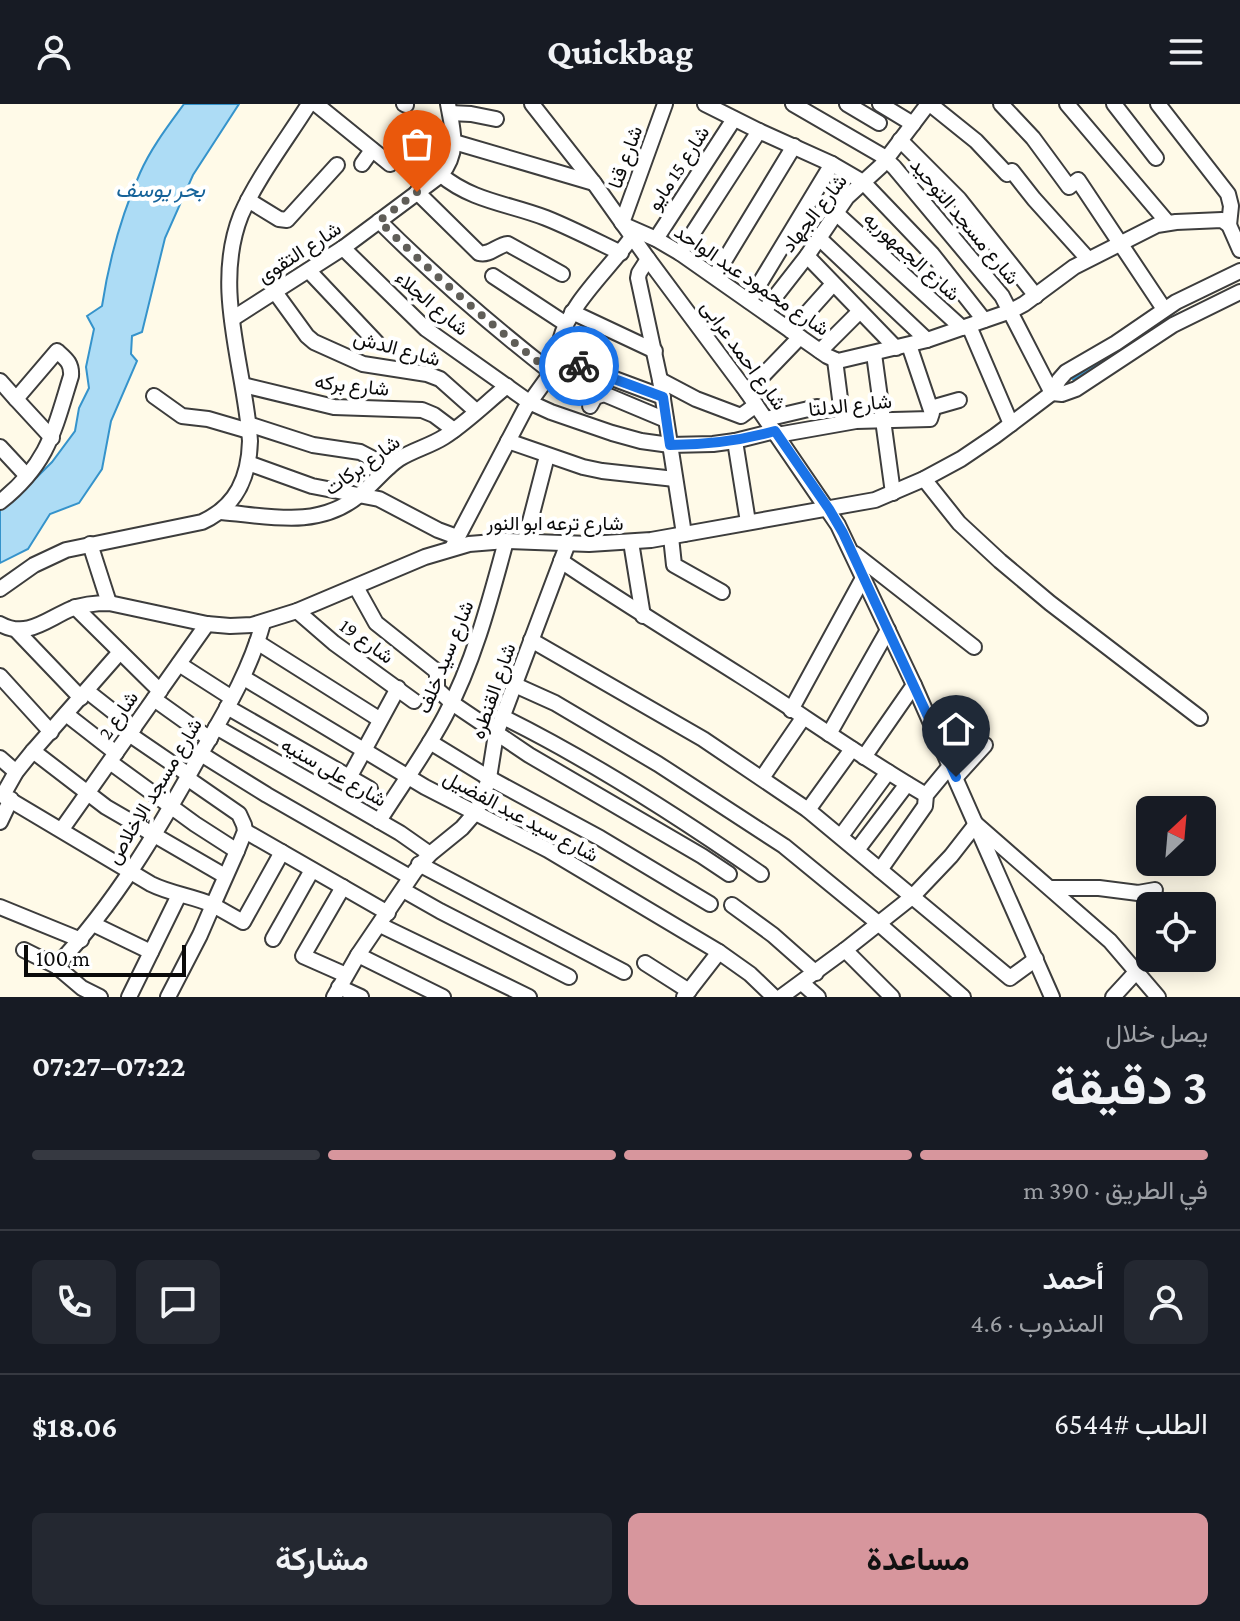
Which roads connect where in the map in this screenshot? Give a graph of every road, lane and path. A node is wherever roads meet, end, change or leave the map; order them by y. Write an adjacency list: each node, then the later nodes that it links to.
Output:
1 (309, 104): 34 (street)
2 (316, 104): 23 (street)
3 (532, 104): 32 (street, شارع احمد عرابى)
4 (665, 104): 39 (street, شارع قنا)
5 (705, 104): 16 (street)
6 (793, 104): 25 (street, شارع مسجد التوحيد)
7 (847, 104): 17 (street)
8 (880, 104): 18 (street)
9 (929, 104): 18 (street, شارع الجهاد); 49 (street)
10 (1001, 104): 42 (street)
11 (1067, 104): 37 (street)
12 (1114, 104): 24 (street)
13 (1158, 104): 38 (street)
14 (449, 109): 15 (street); 21 (street)
15 (496, 119)
16 (734, 119): 19 (street); 41 (street, شارع 15 مايو)
17 (879, 123)
18 (913, 124): 20 (street, شارع الجهاد)
19 (759, 131): 22 (street); 46 (street)
20 (900, 140): 25 (street, شارع الجهاد); 58 (street)
21 (454, 142): 30 (street); 32 (street)
22 (794, 146): 28 (street); 54 (street)
23 (372, 150): 26 (street); 27 (street)
24 (1156, 158)
25 (886, 159): 31 (street, شارع الجهاد); 62 (street, شارع مسجد التوحيد)
26 (362, 164)
27 (390, 164)
28 (832, 164): 31 (street); 59 (street)
29 (337, 165): 34 (street)
30 (441, 175): 33 (street, شارع التقوى); 45 (street)
31 (863, 182): 35 (street, شارع الجهاد); 66 (street)
32 (594, 183): 39 (street, شارع احمد عرابى)
33 (417, 192): 36 (street, شارع التقوى); 52 (street)
34 (248, 200): 65 (street)
35 (836, 213): 40 (street, شارع الجهاد); 67 (street, شارع الجمهوريه)
36 (379, 221): 43 (street, شارع التقوى); 77 (street)
37 (1168, 223): 38 (street, شارع محمود عبد الواحد); 42 (street, شارع محمود عبد الواحد)
38 (1229, 225): 44 (street)
39 (626, 228): 41 (street, شارع محمود عبد الواحد); 45 (street, شارع قنا); 48 (street, شارع احمد عرابى)
40 (819, 238): 47 (street, شارع الجهاد); 69 (street)
41 (656, 239): 46 (street, شارع محمود عبد الواحد)
42 (1121, 242): 49 (street, شارع محمود عبد الواحد); 60 (street)
43 (343, 248): 50 (street, شارع التقوى); 81 (street, شارع الجلاء)
44 (1240, 250)
45 (621, 253): 64 (street, شارع قنا)
46 (680, 253): 54 (street, شارع محمود عبد الواحد)
47 (807, 256): 55 (street); 61 (street, شارع الجهاد)
48 (648, 259): 72 (street); 82 (street, شارع احمد عرابى)
49 (1088, 259): 58 (street, شارع محمود عبد الواحد)
50 (309, 271): 56 (street, شارع التقوى); 70 (street)
51 (1240, 271): 60 (street, شارع ترعه ابو النور)
52 (562, 274)
53 (493, 276): 64 (street)
54 (715, 276): 59 (street, شارع محمود عبد الواحد)
55 (833, 284): 63 (street); 68 (street)
56 (275, 292): 65 (street, شارع التقوى); 92 (street, شارع الدش)
57 (1240, 292): 83 (street, شارع ترعه ابو النور)
58 (1036, 296): 62 (street, شارع محمود عبد الواحد)
59 (749, 301): 61 (street, شارع محمود عبد الواحد)
60 (1164, 309): 83 (street, شارع ترعه ابو النور)
61 (764, 311): 68 (street, شارع محمود عبد الواحد)
62 (1011, 311): 66 (street, شارع محمود عبد الواحد); 83 (street, شارع مسجد التوحيد)
63 (859, 312): 71 (street); 73 (street)
64 (569, 318): 72 (street); 75 (street)
65 (232, 319): 80 (street)
66 (984, 320): 67 (street, شارع محمود عبد الواحد)
67 (965, 327): 69 (street, شارع محمود عبد الواحد); 97 (street)
68 (796, 334): 73 (street, شارع محمود عبد الواحد); 82 (street)
69 (927, 340): 71 (street, شارع محمود عبد الواحد)
70 (377, 343)
71 (902, 347): 74 (street, شارع محمود عبد الواحد); 93 (street)
72 (655, 351): 78 (street)
73 (820, 351): 76 (street, شارع محمود عبد الواحد)
74 (874, 354): 76 (street, شارع محمود عبد الواحد); 94 (street)
75 (561, 359): 77 (street); 85 (street)
76 (835, 360): 96 (street)
77 (551, 372): 88 (street)
78 (660, 380): 85 (street); 89 (street)
79 (0, 383): 86 (street)
80 (243, 385): 98 (street); 100 (street, شارع بركه)
81 (507, 386): 88 (street, شارع الجلاء); 92 (street, شارع بركات)
82 (747, 392): 89 (street, شارع احمد عرابى)
83 (1052, 393): 97 (street, شارع ترعه ابو النور)
84 (154, 396): 98 (street)
85 (663, 397): 95 (street)
86 (16, 399): 101 (street); 101 (street)
87 (959, 400): 93 (street, شارع الدلتا)
88 (529, 402): 102 (street); 104 (street, شارع الجلاء)
89 (756, 405): 99 (street, شارع احمد عرابى)
90 (590, 406): 95 (street)
91 (817, 407): 99 (street)
92 (476, 411): 100 (street, شارع بركات)
93 (929, 414): 94 (street, شارع الدلتا)
94 (883, 419): 96 (street, شارع الدلتا); 112 (street)
95 (666, 420): 104 (street)
96 (843, 422): 99 (street, شارع الدلتا)
97 (1011, 424): 111 (street, شارع ترعه ابو النور)
98 (249, 428): 107 (street); 108 (street)
99 (773, 429): 103 (street, شارع الجلاء); 115 (street, شارع احمد عرابى)
100 (454, 430): 108 (street, شارع بركات)
101 (52, 438): 109 (street)
102 (508, 441): 106 (street); 122 (street)
103 (735, 441): 104 (street, شارع الجلاء); 117 (street)
104 (670, 445): 110 (street)
105 (0, 447): 109 (street)
106 (547, 456): 110 (street); 120 (street)
107 (248, 463): 113 (street); 116 (street)
108 (389, 467): 113 (street, شارع بركات)
109 (27, 476): 114 (street)
110 (675, 479): 118 (street)
111 (924, 479): 112 (street, شارع ترعه ابو النور); 158 (street)
112 (893, 493): 115 (street, شارع ترعه ابو النور)
113 (361, 495): 116 (street, شارع بركات); 122 (street)
114 (0, 502)
115 (829, 509): 117 (street, شارع ترعه ابو النور); 125 (street, شارع احمد عرابى)
116 (221, 512): 124 (street)
117 (748, 522): 118 (street, شارع ترعه ابو النور)
118 (678, 536): 121 (street, شارع ترعه ابو النور); 130 (street)
119 (506, 541): 120 (street, شارع ترعه ابو النور); 122 (street, شارع ترعه ابو النور); 154 (street, شارع سيد خلف)
120 (525, 541): 123 (street, شارع ترعه ابو النور)
121 (631, 542): 123 (street, شارع ترعه ابو النور); 134 (street)
122 (454, 543): 128 (street, شارع ترعه ابو النور)
123 (568, 543): 126 (street, شارع القنطره)
124 (90, 544): 129 (street); 131 (street)
125 (851, 550): 127 (street, شارع احمد عرابى); 142 (street)
126 (561, 561): 134 (street); 140 (street, شارع القنطره)
127 (863, 578): 139 (street, شارع احمد عرابى); 156 (street)
128 (356, 587): 133 (street, شارع ترعه ابو النور); 154 (street)
129 (0, 589)
130 (722, 592)
131 (109, 603): 132 (street, شارع ترعه ابو النور); 137 (street, شارع ترعه ابو النور)
132 (75, 607): 138 (street, شارع ترعه ابو النور); 143 (street, شارع على سنيه)
133 (297, 611): 135 (street, شارع ترعه ابو النور); 149 (street, شارع 19)
134 (643, 616): 156 (street)
135 (263, 623): 137 (street, شارع ترعه ابو النور); 141 (street, شارع مسجد الإخلاص)
136 (0, 624): 138 (street)
137 (207, 624): 144 (street, شارع 2)
138 (16, 630): 150 (street)
139 (888, 630): 148 (street, شارع احمد عرابى); 164 (street)
140 (531, 640): 147 (street, شارع القنطره); 180 (street)
141 (257, 642): 146 (street, شارع مسجد الإخلاص); 159 (street)
142 (974, 647)
143 (120, 652): 150 (street); 151 (street, شارع على سنيه)
144 (179, 664): 151 (street, شارع 2); 153 (street)
145 (0, 676): 161 (street)
146 (244, 678): 153 (street, شارع مسجد الإخلاص); 167 (street, شارع سيد عبد الفضيل)
147 (515, 685): 157 (street, شارع القنطره); 217 (street)
148 (914, 685): 169 (street); 175 (street, شارع احمد عرابى)
149 (398, 688): 152 (street, شارع 19); 159 (street)
150 (84, 694): 155 (street); 160 (street)
151 (157, 695): 160 (street, شارع 2); 162 (street, شارع على سنيه)
152 (414, 701)
153 (230, 703): 162 (street, شارع مسجد الإخلاص); 178 (street)
154 (452, 703): 163 (street); 165 (street, شارع سيد خلف)
155 (66, 714): 161 (street); 171 (street)
156 (797, 714): 164 (street); 180 (street)
157 (503, 717): 163 (street, شارع القنطره); 204 (street)
158 (1200, 718)
159 (379, 719): 167 (street)
160 (131, 731): 171 (street, شارع 2); 176 (street)
161 (51, 732): 168 (street)
162 (213, 733): 170 (street, شارع مسجد الإخلاص); 189 (street, شارع على سنيه)
163 (496, 734): 179 (street, شارع القنطره); 203 (street)
164 (829, 734): 169 (street)
165 (430, 742): 177 (street, شارع سيد خلف); 179 (street)
166 (985, 745): 175 (street)
167 (364, 750): 177 (street, شارع سيد عبد الفضيل); 178 (street)
168 (33, 751): 173 (street); 183 (street)
169 (858, 753): 174 (street); 187 (street)
170 (201, 754): 176 (street, شارع مسجد الإخلاص); 206 (street)
171 (113, 757): 183 (street, شارع 2); 186 (street)
172 (0, 758): 173 (street)
173 (16, 772): 185 (street)
174 (888, 772): 181 (street); 195 (street)
175 (953, 772): 184 (street); 191 (street, شارع احمد عرابى)
176 (188, 776): 186 (street, شارع مسجد الإخلاص); 193 (street)
177 (407, 776): 188 (street, شارع سيد عبد الفضيل); 189 (street, شارع سيد خلف)
178 (349, 778): 182 (street)
179 (489, 778): 188 (street, شارع القنطره); 212 (street)
180 (762, 778): 187 (street)
181 (907, 784): 184 (street); 196 (street)
182 (370, 789)
183 (87, 794): 192 (street, شارع 2); 194 (street)
184 (926, 795): 201 (street)
185 (5, 796): 190 (street); 192 (street)
186 (171, 806): 194 (street, شارع مسجد الإخلاص); 197 (street)
187 (808, 810): 195 (street)
188 (475, 813): 199 (street, شارع القنطره); 224 (street, شارع سيد عبد الفضيل)
189 (379, 821): 199 (street, شارع على سنيه)
190 (0, 822)
191 (976, 824): 208 (street); 211 (street); 226 (street, شارع احمد عرابى)
192 (62, 829): 202 (street)
193 (245, 831): 197 (street); 198 (street)
194 (153, 834): 202 (street, شارع مسجد الإخلاص); 205 (street)
195 (841, 836): 196 (street)
196 (857, 850): 201 (street)
197 (237, 851): 205 (street)
198 (282, 852): 200 (street); 213 (street)
199 (425, 859): 206 (street, شارع القنطره); 229 (street, شارع على سنيه)
200 (312, 870): 207 (street); 219 (street)
201 (880, 870): 211 (street)
202 (129, 872): 210 (street); 218 (street, شارع مسجد الإخلاص)
203 (729, 874)
204 (761, 874)
205 (225, 876): 213 (street)
206 (407, 884): 216 (street, شارع القنطره); 232 (street)
207 (343, 887): 216 (street); 234 (street)
208 (1051, 888): 209 (street); 230 (street)
209 (1155, 890)
210 (179, 895): 213 (street); 223 (street)
211 (912, 897): 217 (street); 226 (street)
212 (710, 904)
213 (213, 905): 238 (street)
214 (732, 905): 231 (street)
215 (0, 907): 220 (street)
216 (384, 919): 225 (street, شارع القنطره); 241 (street)
217 (878, 923): 222 (street); 246 (street)
218 (93, 924): 220 (street, شارع مسجد الإخلاص); 223 (street)
219 (273, 939)
220 (81, 940): 228 (street, شارع مسجد الإخلاص)
221 (24, 950): 228 (street)
222 (845, 950): 231 (street); 245 (street)
223 (151, 952): 237 (street)
224 (719, 952): 235 (street); 242 (street, شارع سيد عبد الفضيل)
225 (358, 955): 234 (street, شارع القنطره); 240 (street)
226 (1036, 959): 247 (street, شارع احمد عرابى)
227 (645, 963): 235 (street)
228 (56, 966): 236 (street)
229 (624, 972)
230 (1136, 972): 248 (street); 249 (street)
231 (816, 973): 233 (street)
232 (569, 977)
233 (802, 983): 243 (street); 244 (street)
234 (340, 986): 239 (street)
235 (686, 994)
236 (100, 997)
237 (129, 997)
238 (168, 997)
239 (361, 997)
240 (443, 997)
241 (529, 997)
242 (774, 997)
243 (781, 997)
244 (818, 997)
245 (892, 997)
246 (963, 997)
247 (1052, 997)
248 (1113, 997)
249 (1158, 997)

